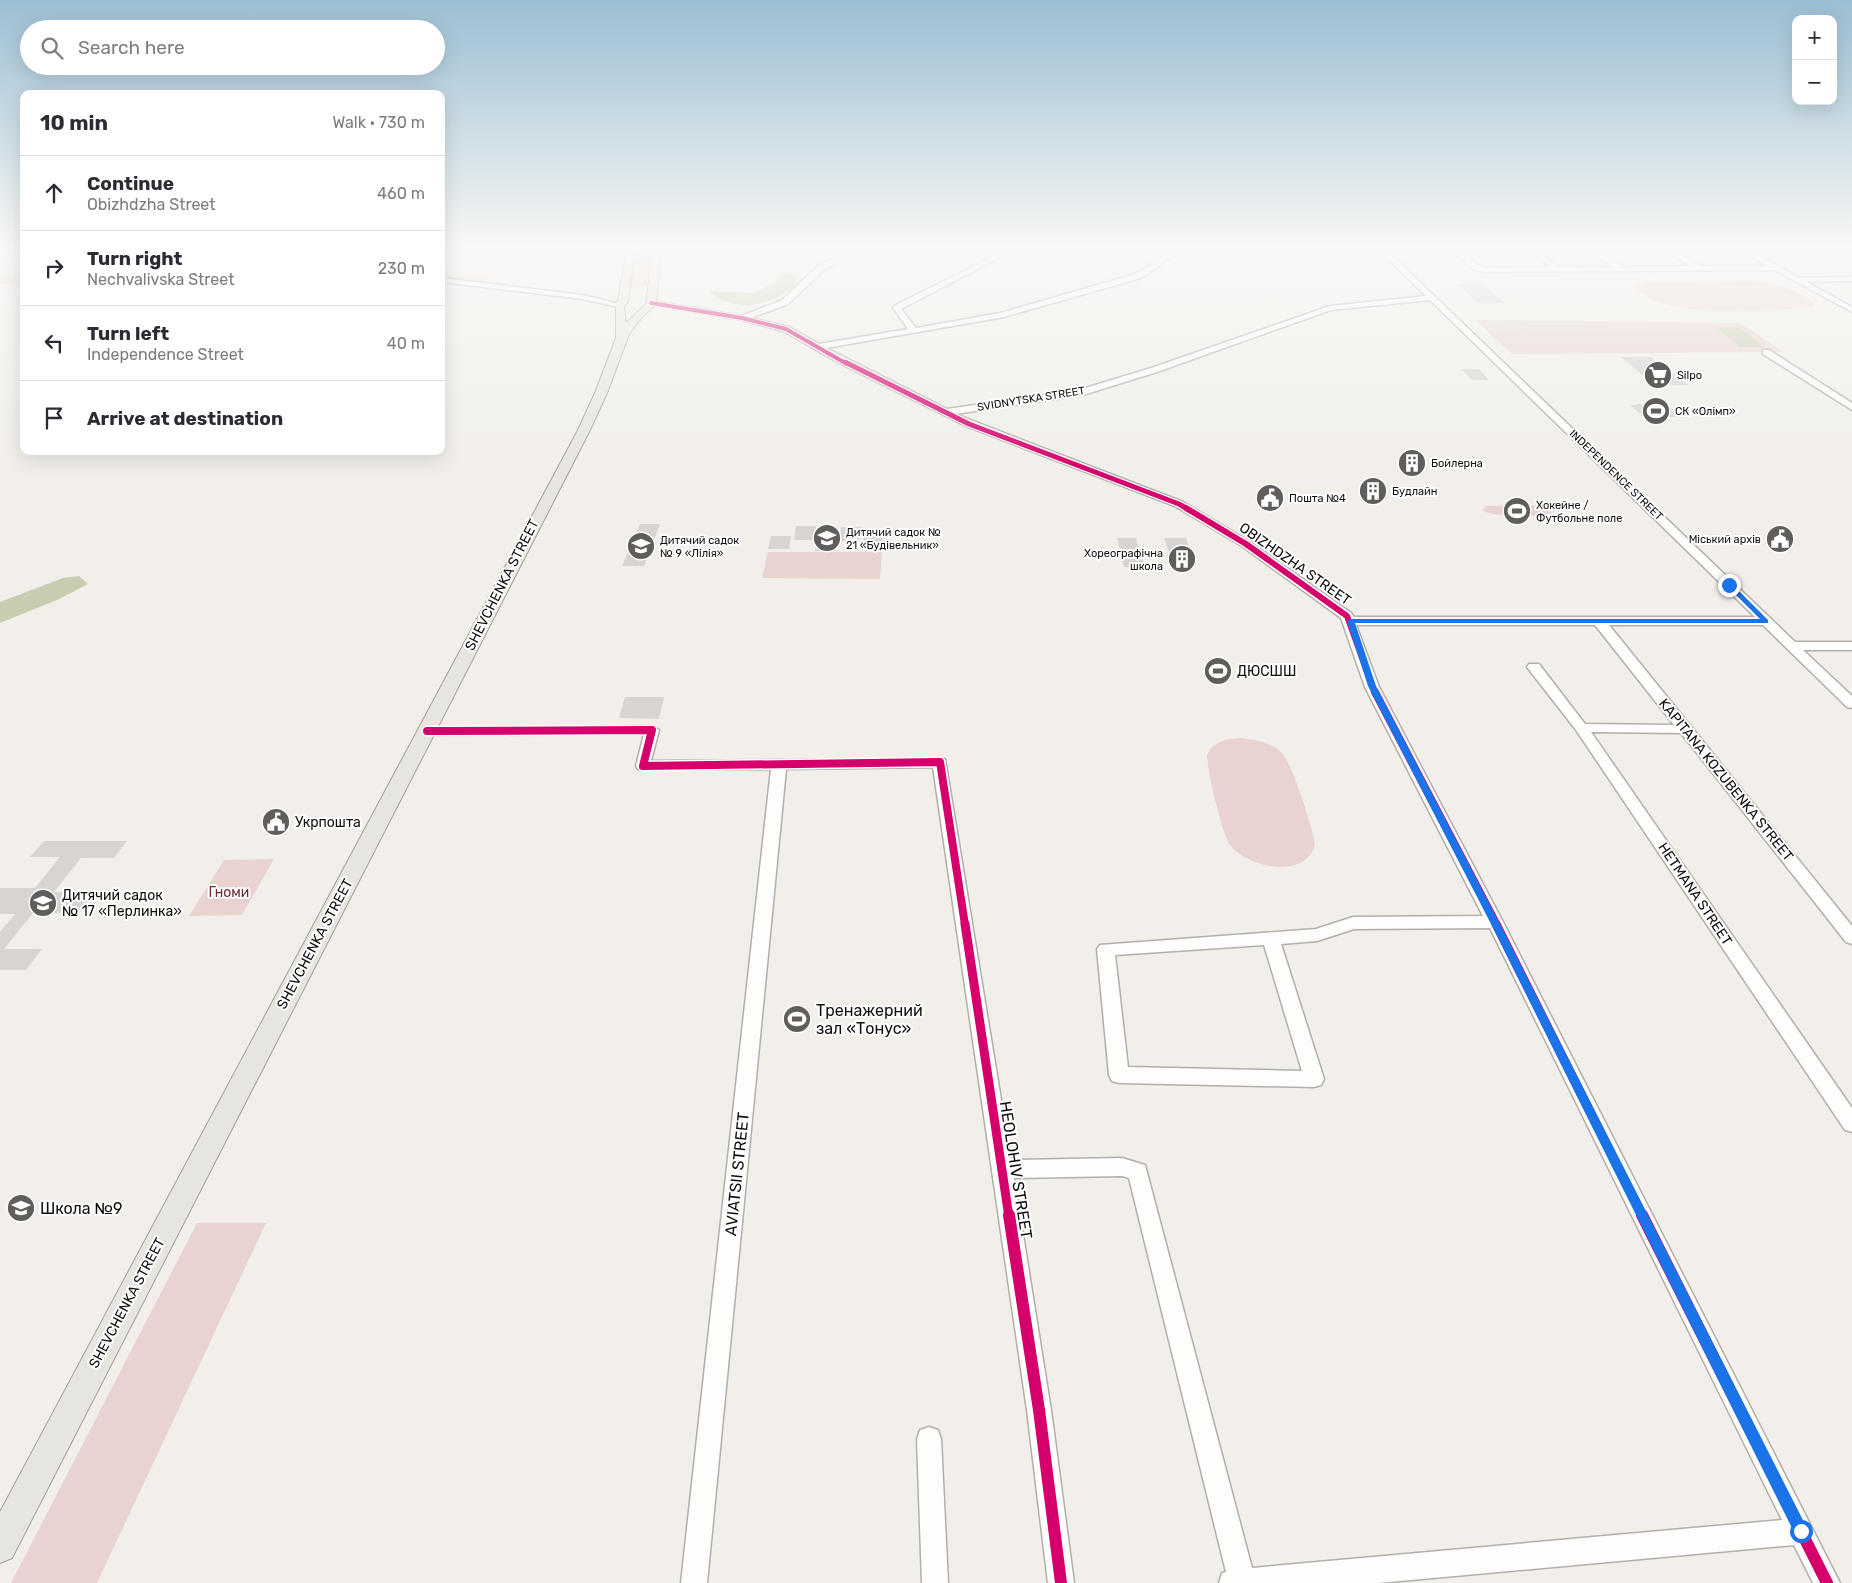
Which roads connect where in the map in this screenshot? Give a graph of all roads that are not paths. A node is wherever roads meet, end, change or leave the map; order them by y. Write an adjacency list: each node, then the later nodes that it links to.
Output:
1 (621, 321): 9 (main road, SHEVCHENKA STREET)
2 (632, 321): 9 (main road, SHEVCHENKA STREET)
3 (753, 321): 10 (street, OBIZHDZHA STREET)
4 (907, 321): 8 (street)
5 (967, 321): 8 (street)
6 (1293, 321): 13 (street, SVIDNYTSKA STREET)
7 (1455, 321): 16 (street, INDEPENDENCE STREET)
8 (914, 330): 10 (street)
9 (621, 338): 23 (main road, SHEVCHENKA STREET)
10 (819, 347): 13 (street, OBIZHDZHA STREET)
11 (1766, 352): 12 (street)
12 (1852, 407)
13 (947, 412): 14 (street, OBIZHDZHA STREET)
14 (1351, 621): 15 (street); 25 (street, OBIZHDZHA STREET)
15 (1599, 621): 16 (street); 22 (street, KAPITANA KOZUBENKA STREET)
16 (1766, 622): 17 (street, INDEPENDENCE STREET)
17 (1791, 646): 18 (street); 20 (street, INDEPENDENCE STREET)
18 (1852, 646)
19 (1534, 667): 21 (street, HETMANA STREET)
20 (1852, 704)
21 (1581, 728): 22 (street); 28 (street, HETMANA STREET)
22 (1685, 729): 26 (street, KAPITANA KOZUBENKA STREET)
23 (427, 731): 24 (street); 32 (main road, SHEVCHENKA STREET)
24 (779, 765): 29 (street, HEOLOHIV STREET); 34 (street, AVIATSII STREET)
25 (1495, 922): 27 (street); 31 (street, OBIZHDZHA STREET)
26 (1852, 938)
27 (1271, 939): 27 (street)
28 (1852, 1124)
29 (1002, 1169): 36 (street, HEOLOHIV STREET); 37 (street)
30 (930, 1440): 35 (street)
31 (1801, 1531): 33 (street); 38 (street, OBIZHDZHA STREET)
32 (0, 1546)
33 (1386, 1576): 37 (street)
34 (694, 1583)
35 (935, 1583)
36 (1061, 1583)
37 (1237, 1583)
38 (1827, 1583)

